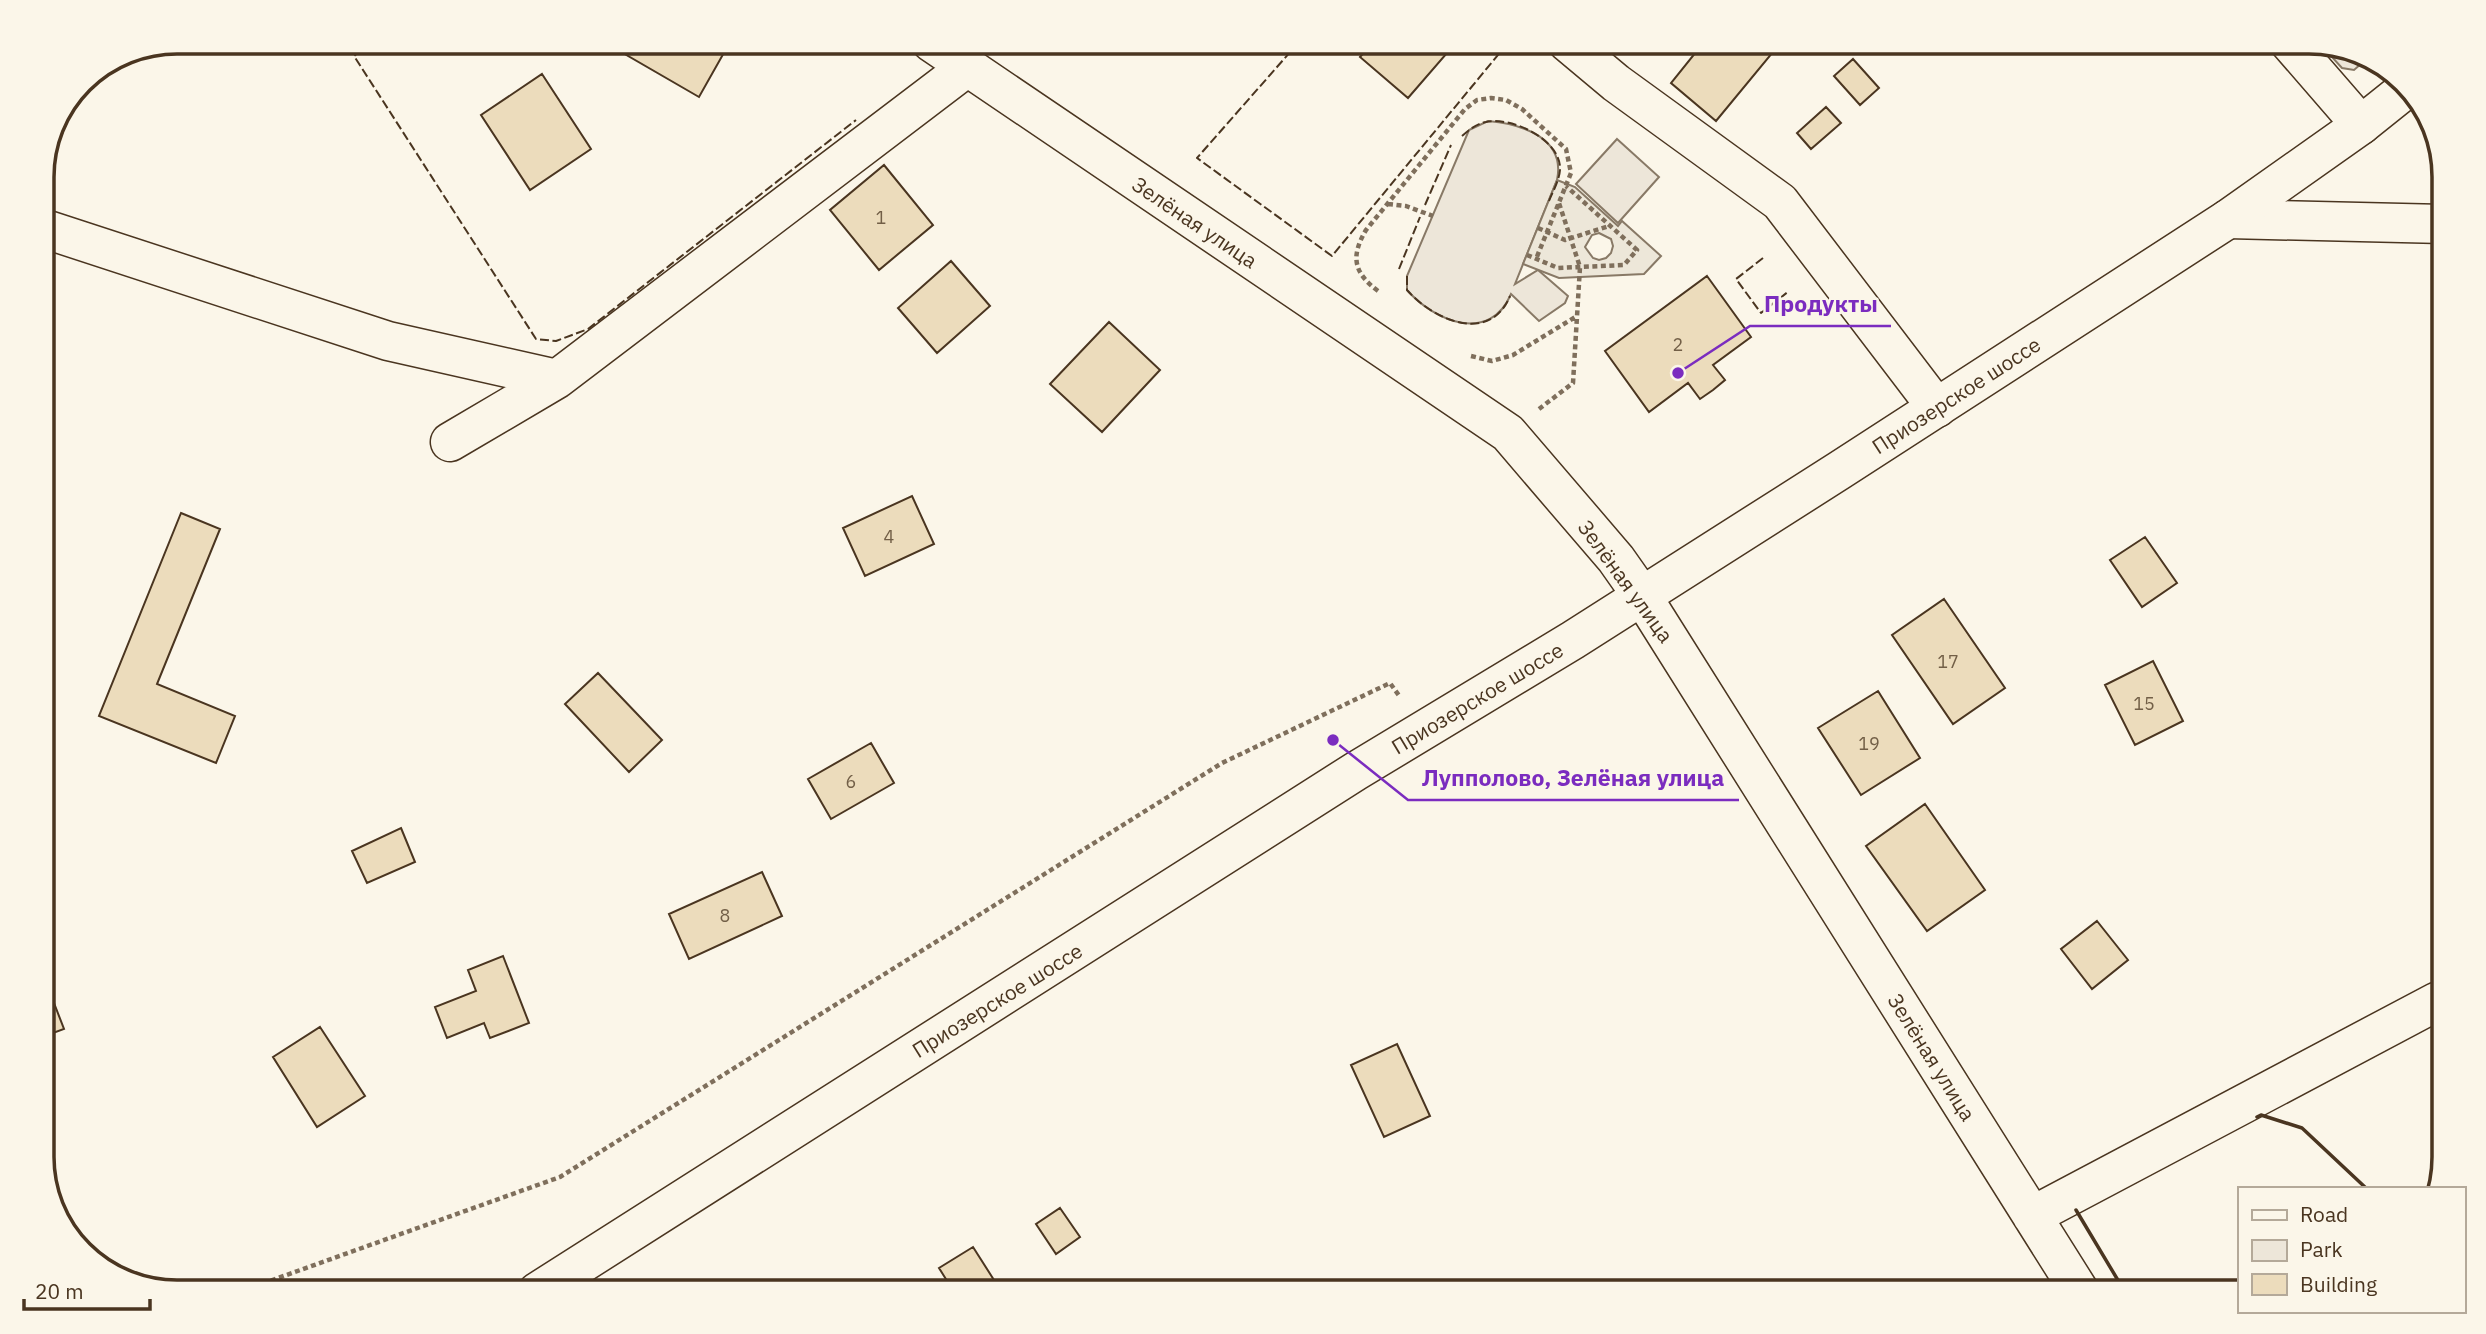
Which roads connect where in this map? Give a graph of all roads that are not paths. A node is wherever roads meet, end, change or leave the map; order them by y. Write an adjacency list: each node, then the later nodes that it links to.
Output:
1 (947, 54): 4 (street, Зелёная улица)
2 (1581, 54): 11 (street)
3 (2299, 54): 6 (street)
4 (966, 68): 10 (street); 13 (street, Зелёная улица)
5 (2399, 94): 6 (street, Приозерское шоссе)
6 (2361, 125): 7 (street, Приозерское шоссе)
7 (2228, 219): 8 (street); 11 (street, Приозерское шоссе)
8 (2431, 224)
9 (55, 232): 10 (street)
10 (557, 379): 12 (street)
11 (1937, 408): 13 (street, Приозерское шоссе)
12 (450, 442)
13 (1642, 596): 15 (street, Зелёная улица); 16 (street, Приозерское шоссе)
14 (2432, 1004): 15 (street)
15 (2032, 1216): 17 (street, Зелёная улица)
16 (556, 1280)
17 (2072, 1280)

